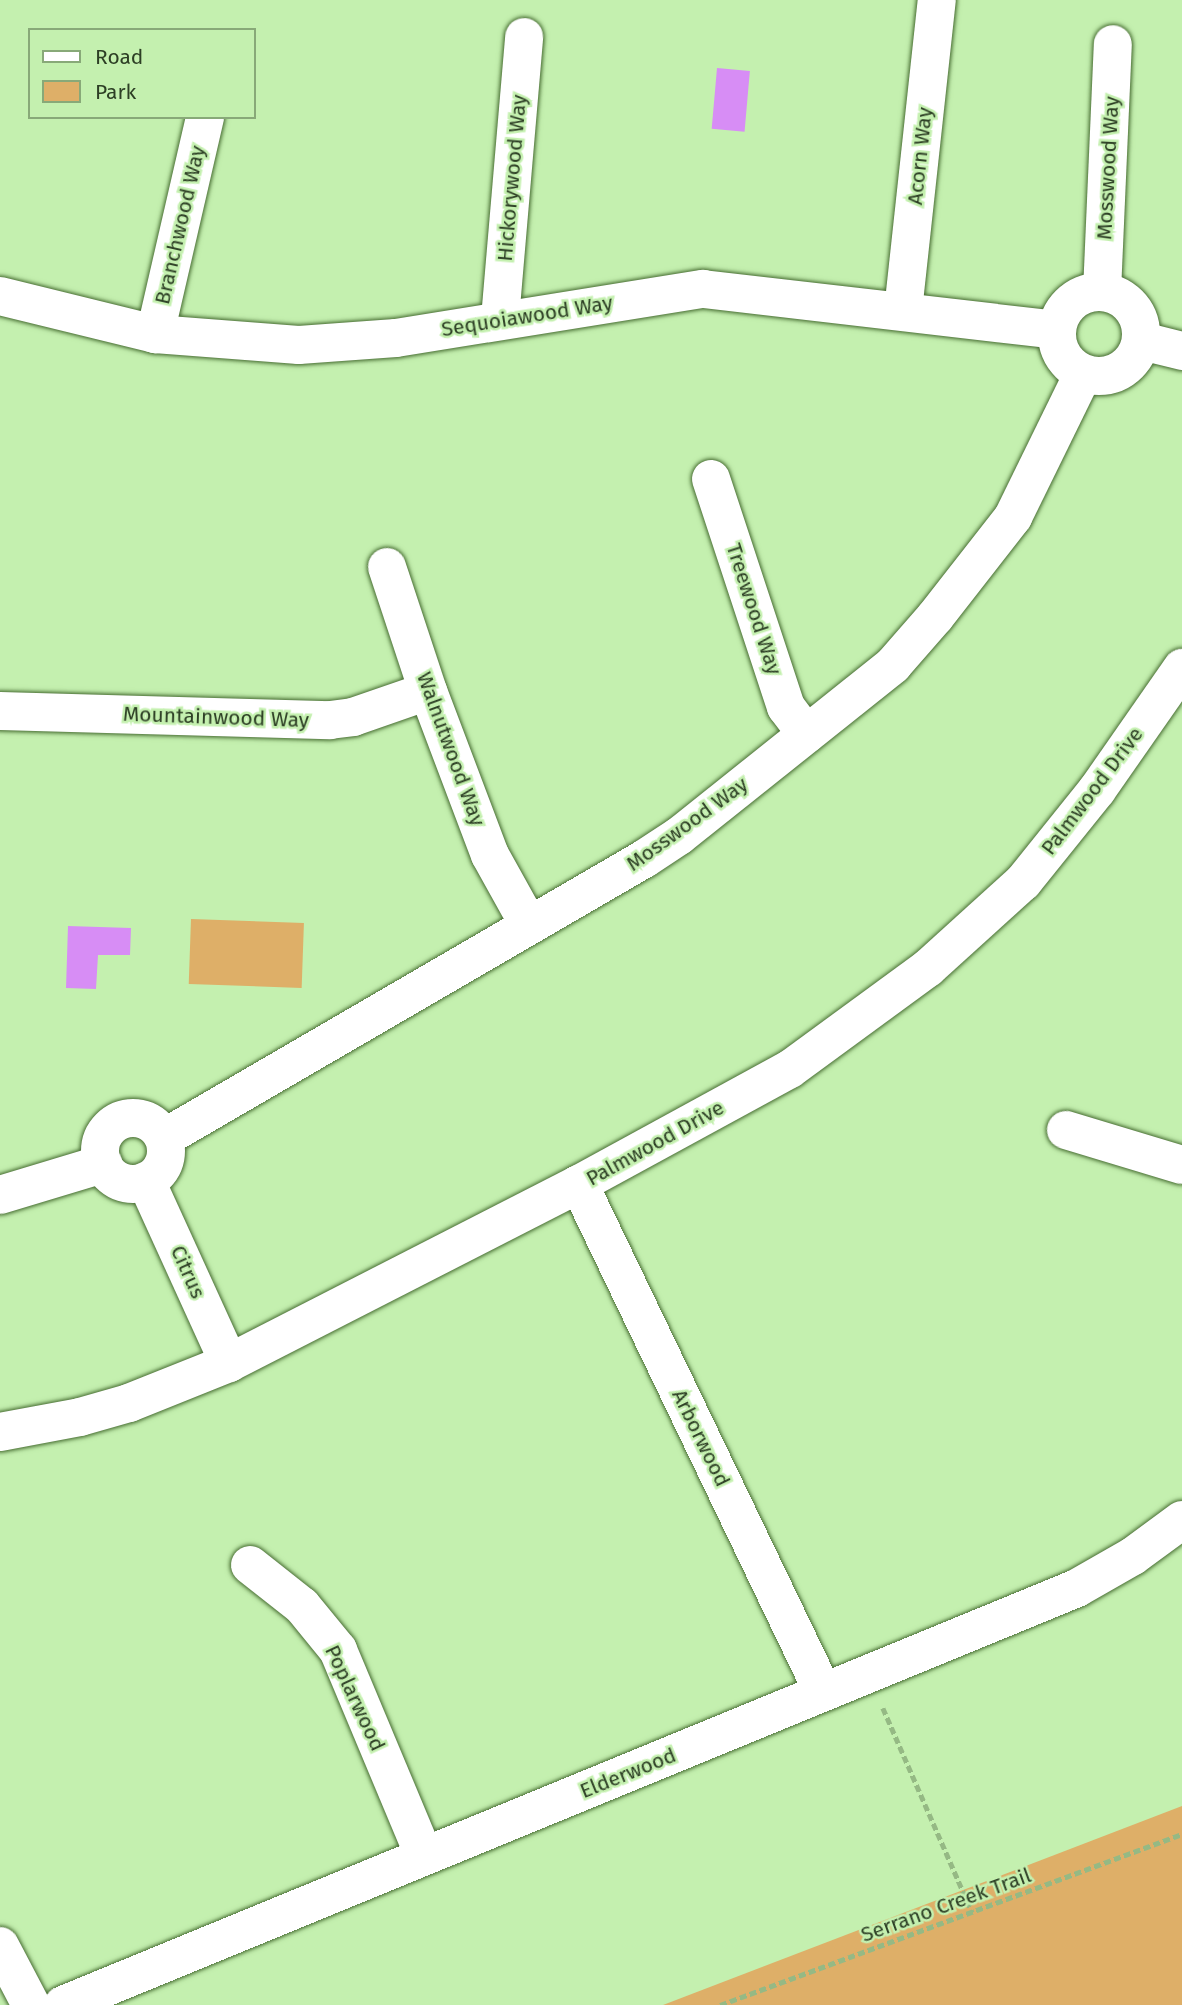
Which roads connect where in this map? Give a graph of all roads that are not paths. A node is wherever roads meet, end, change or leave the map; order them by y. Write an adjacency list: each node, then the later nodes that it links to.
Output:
1 (937, 0): 7 (street, Acorn Way)
2 (524, 37): 8 (street, Hickorywood Way)
3 (1113, 44): 5 (street, Mosswood Way)
4 (205, 119): 10 (street, Branchwood Way)
5 (1102, 292): 9 (street); 11 (street)
6 (0, 296): 10 (street, Sequoiawood Way)
7 (903, 311): 8 (street, Sequoiawood Way); 9 (street, Sequoiawood Way)
8 (500, 319): 10 (street, Sequoiawood Way)
9 (1057, 330): 13 (street)
10 (155, 334)
11 (1142, 341): 12 (street); 13 (street)
12 (1182, 351)
13 (1083, 374): 19 (street, Mosswood Way)
14 (711, 479): 19 (street, Treewood Way)
15 (387, 567): 17 (street, Walnutwood Way)
16 (1182, 668): 26 (street, Palmwood Drive)
17 (428, 691): 18 (street, Mountainwood Way); 20 (street, Walnutwood Way)
18 (0, 711)
19 (806, 734): 20 (street, Mosswood Way)
20 (529, 925): 22 (street, Mosswood Way)
21 (1066, 1130): 24 (street)
22 (164, 1138): 23 (street); 25 (street)
23 (103, 1164): 25 (street); 27 (street)
24 (1182, 1165)
25 (146, 1181): 28 (street, Citrus)
26 (579, 1184): 28 (street, Palmwood Drive); 32 (street, Arborwood)
27 (0, 1195)
28 (229, 1363): 29 (street, Palmwood Drive)
29 (0, 1432)
30 (1182, 1520): 32 (street, Elderwood)
31 (250, 1566): 33 (street, Poplarwood)
32 (823, 1692): 33 (street, Elderwood)
33 (424, 1856): 36 (street, Elderwood)
34 (0, 1946): 35 (street)
35 (31, 2005)
36 (63, 2005)

